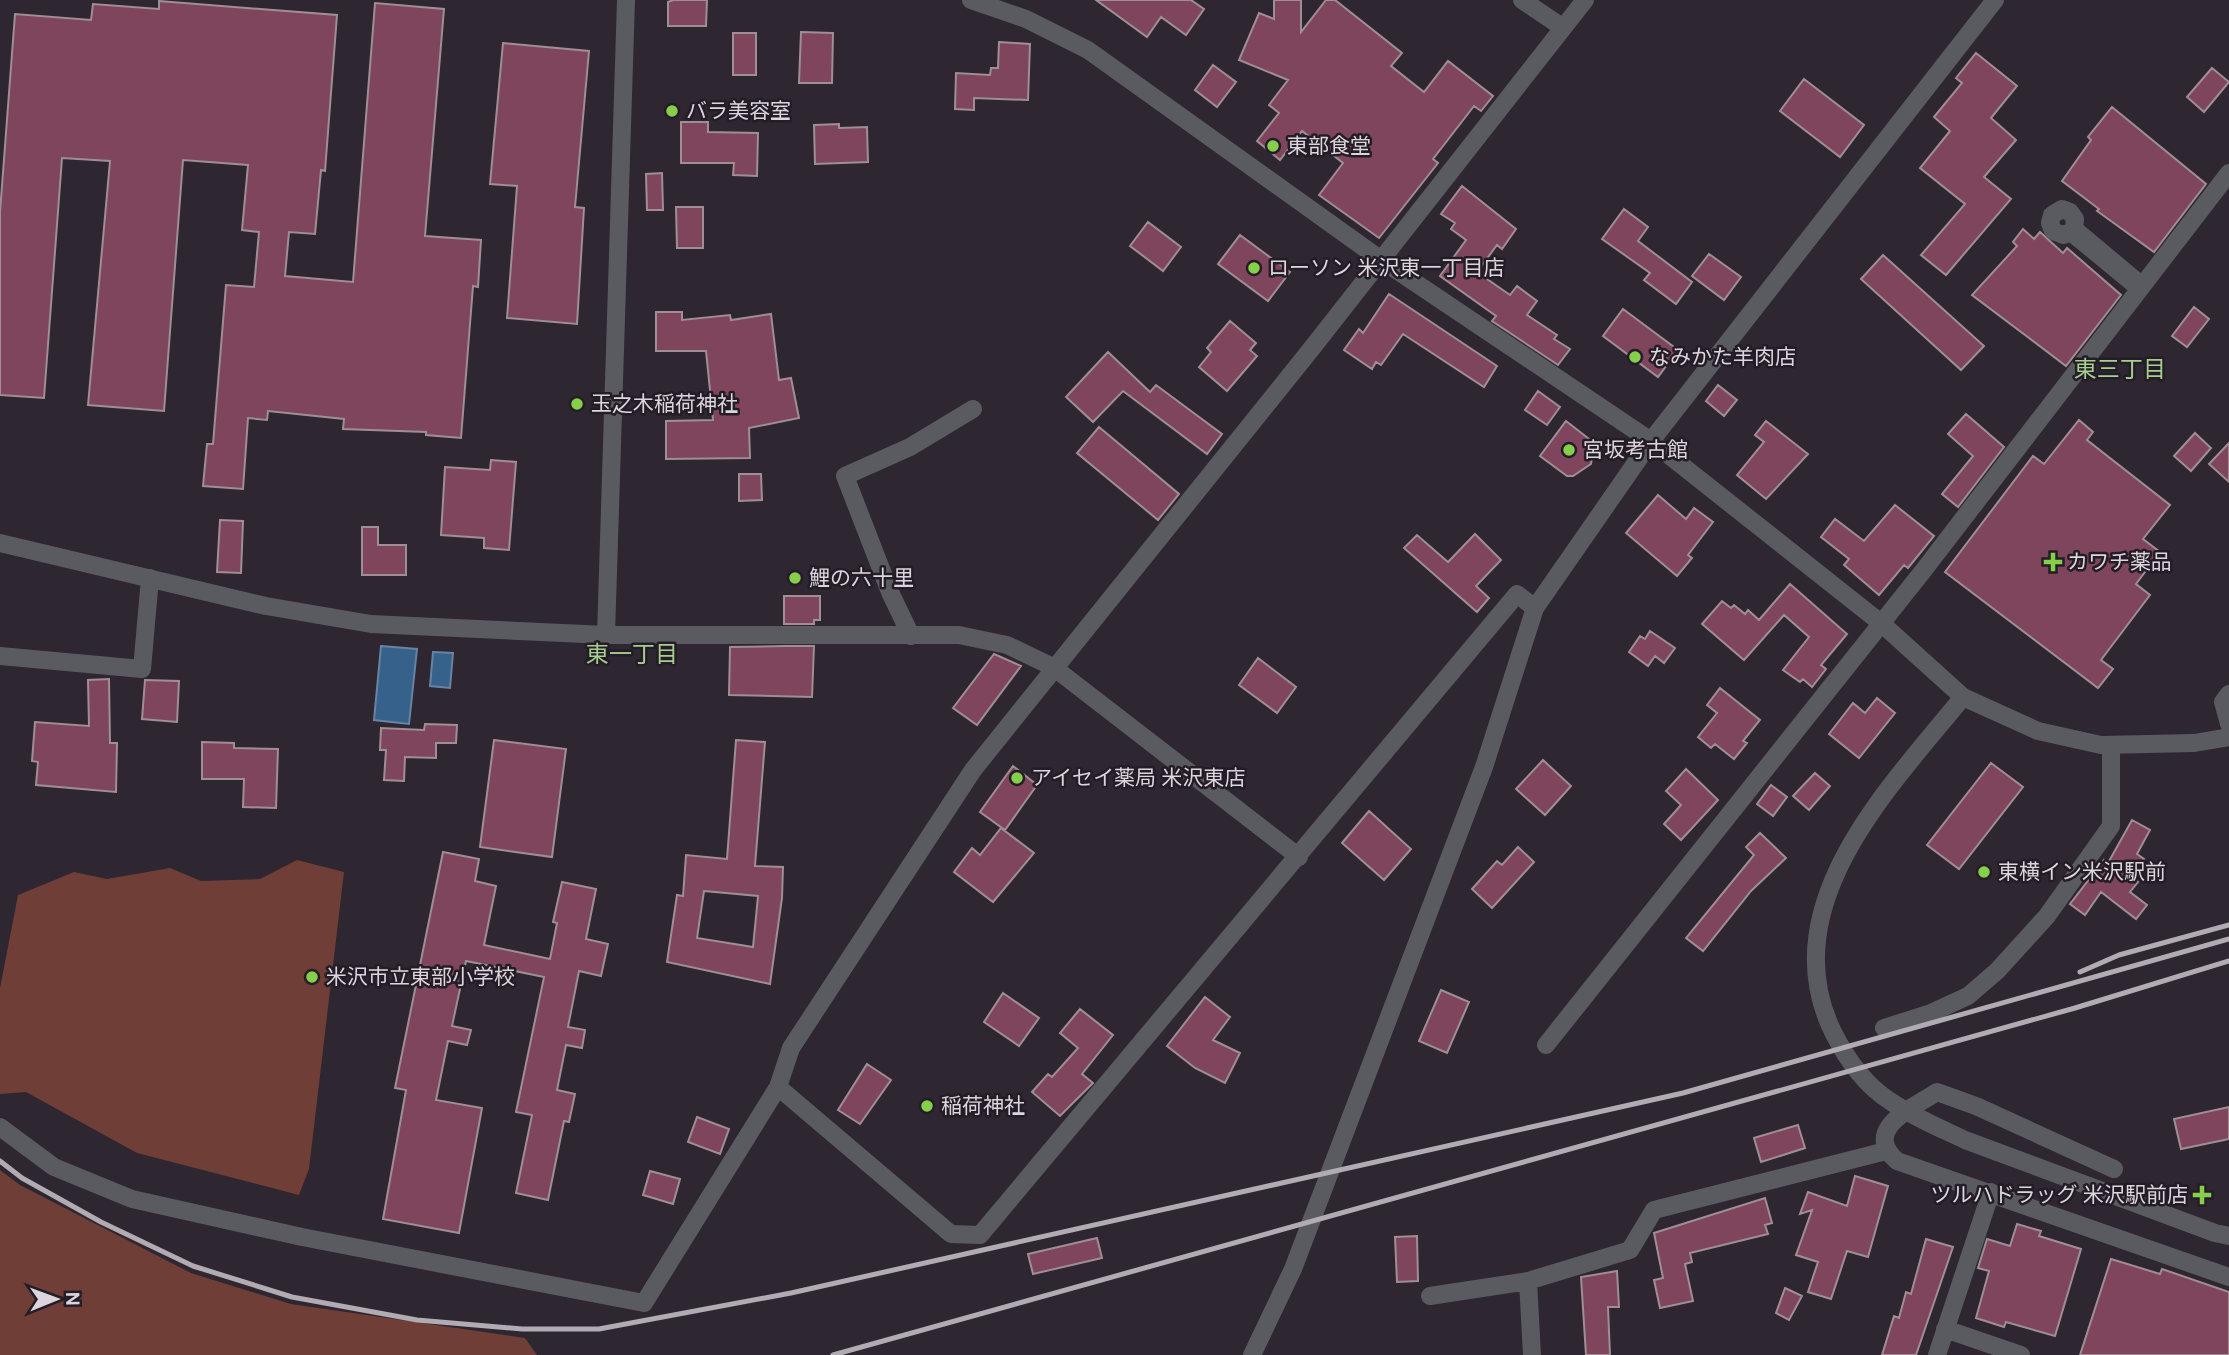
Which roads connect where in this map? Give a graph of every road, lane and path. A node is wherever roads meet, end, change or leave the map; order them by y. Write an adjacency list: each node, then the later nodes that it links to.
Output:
1 (626, 0): 16 (street)
2 (971, 0): 8 (street)
3 (1522, 0): 6 (street)
4 (1585, 0): 6 (street)
5 (1995, 0): 11 (street)
6 (1562, 27): 8 (street)
7 (2229, 173): 9 (street)
8 (1380, 259): 11 (street); 19 (street)
9 (2140, 286): 9 (street); 15 (street)
10 (973, 409): 17 (street)
11 (1651, 441): 14 (street); 15 (street)
12 (0, 543): 13 (street)
13 (150, 578): 16 (street); 18 (street)
14 (1535, 608): 25 (street); 38 (street)
15 (1881, 623): 21 (street); 27 (street)
16 (606, 635): 17 (street)
17 (911, 635): 19 (street)
18 (0, 656)
19 (1053, 667): 25 (street); 28 (street)
20 (2229, 694): 22 (street)
21 (1963, 697): 24 (street); 33 (street)
22 (2229, 724)
23 (2229, 737): 24 (street)
24 (2111, 746): 26 (street)
25 (1299, 857): 28 (street)
26 (1884, 1028)
27 (1546, 1045)
28 (778, 1087): 29 (street)
29 (0, 1128)
30 (1886, 1151): 31 (street); 32 (street); 35 (street)
31 (2114, 1169)
32 (1991, 1192): 34 (street); 37 (street)
33 (2229, 1236)
34 (2229, 1277)
35 (1528, 1280): 36 (street); 39 (street)
36 (1430, 1296)
37 (1945, 1329): 40 (street); 41 (street)
38 (1252, 1355)
39 (1532, 1355)
40 (1937, 1355)
41 (2021, 1355)

